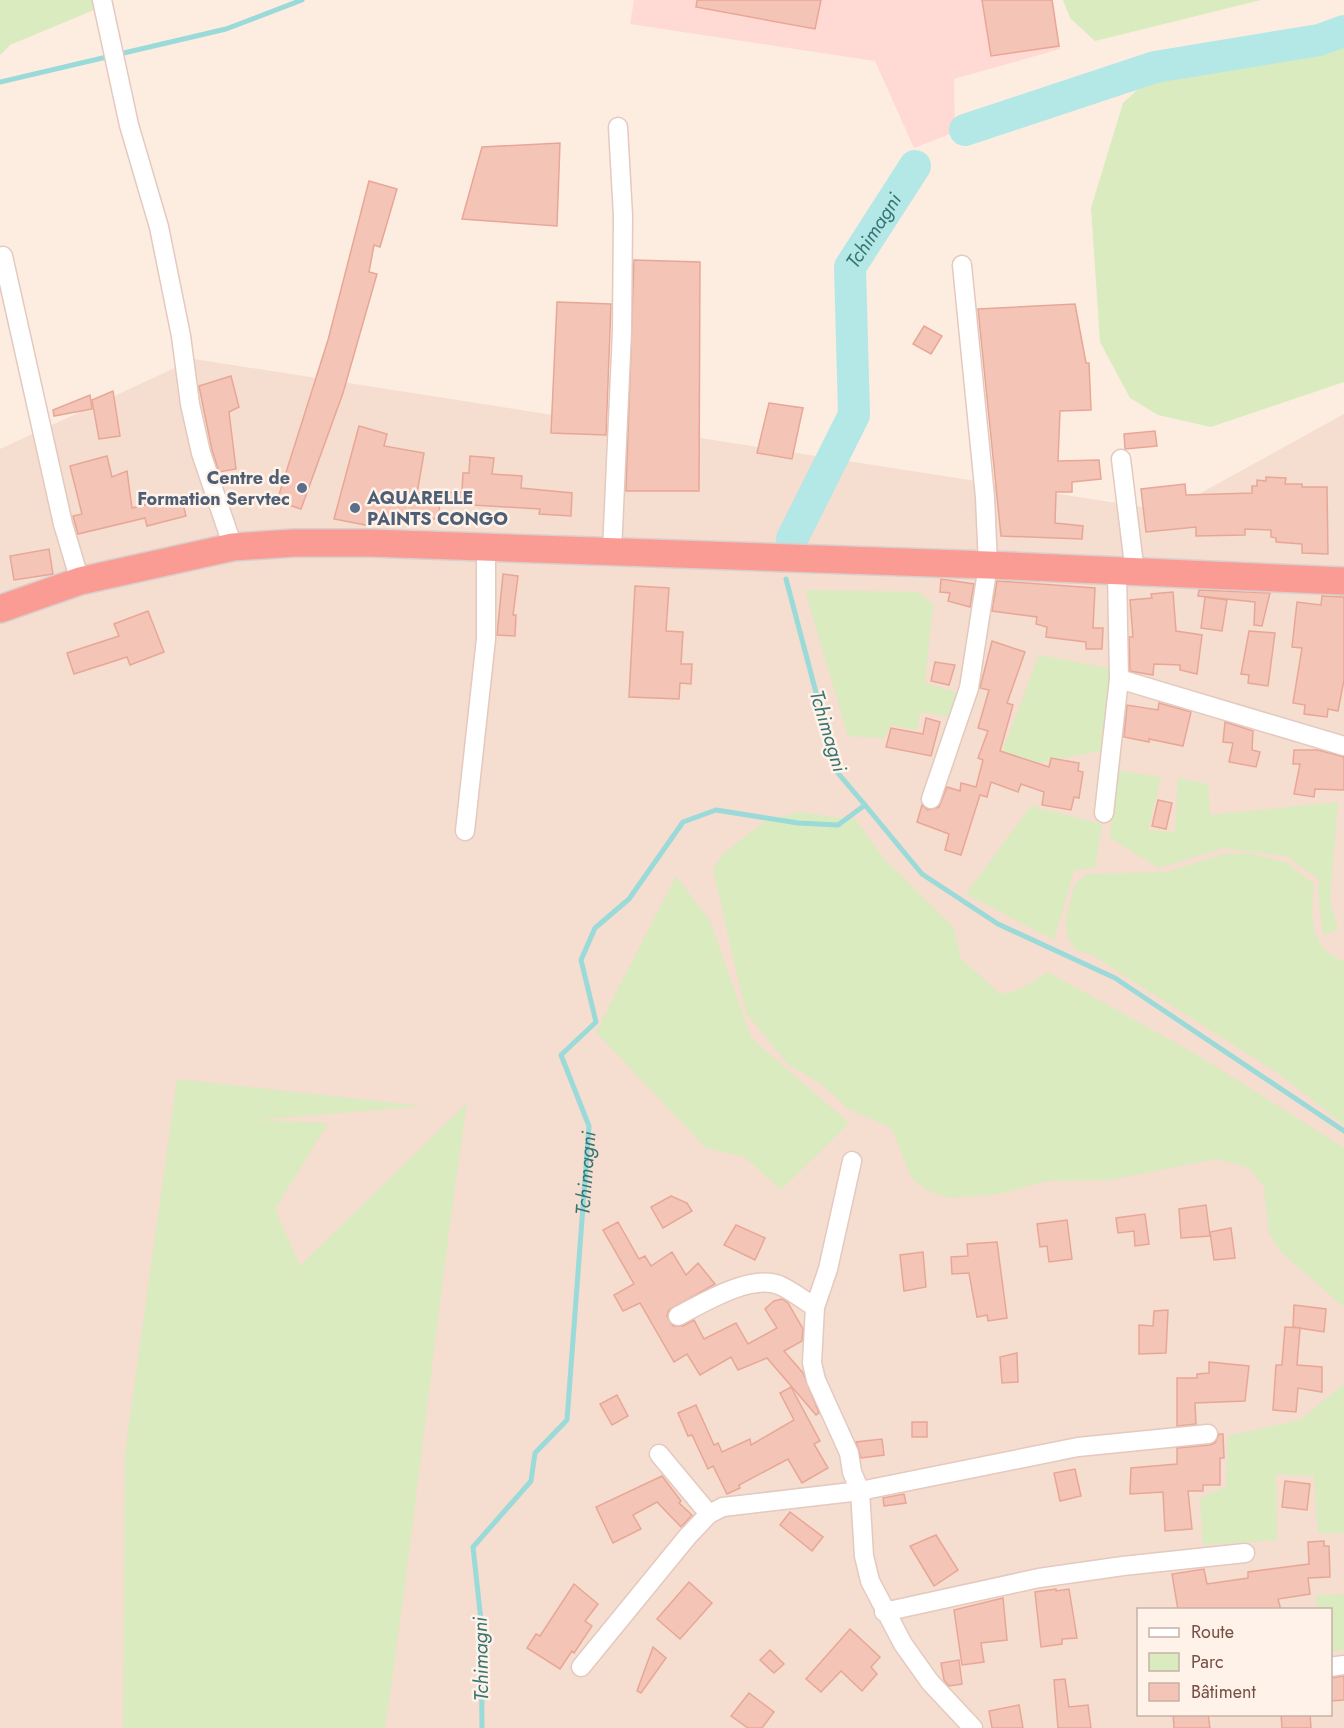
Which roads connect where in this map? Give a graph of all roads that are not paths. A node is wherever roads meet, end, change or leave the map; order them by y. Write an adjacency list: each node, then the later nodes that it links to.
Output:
1 (102, 0): 6 (street)
2 (618, 127): 8 (street)
3 (3, 256): 11 (street)
4 (962, 265): 9 (street)
5 (1121, 459): 10 (street)
6 (233, 548): 7 (highway); 11 (highway)
7 (486, 548): 8 (highway); 18 (street)
8 (612, 551): 9 (highway)
9 (988, 565): 10 (highway); 16 (street)
10 (1126, 573): 12 (highway); 14 (street)
11 (80, 581): 13 (highway)
12 (1344, 581)
13 (0, 609)
14 (1119, 679): 15 (street); 17 (street)
15 (1344, 746)
16 (930, 799)
17 (1104, 813)
18 (465, 831)
19 (852, 1161): 20 (street)
20 (815, 1307): 21 (street); 24 (street)
21 (678, 1316)
22 (1208, 1434): 24 (street)
23 (659, 1454): 25 (street)
24 (860, 1491): 25 (street); 27 (street)
25 (709, 1515): 28 (street)
26 (1245, 1553): 27 (street)
27 (884, 1612): 29 (street)
28 (581, 1667)
29 (973, 1728)

